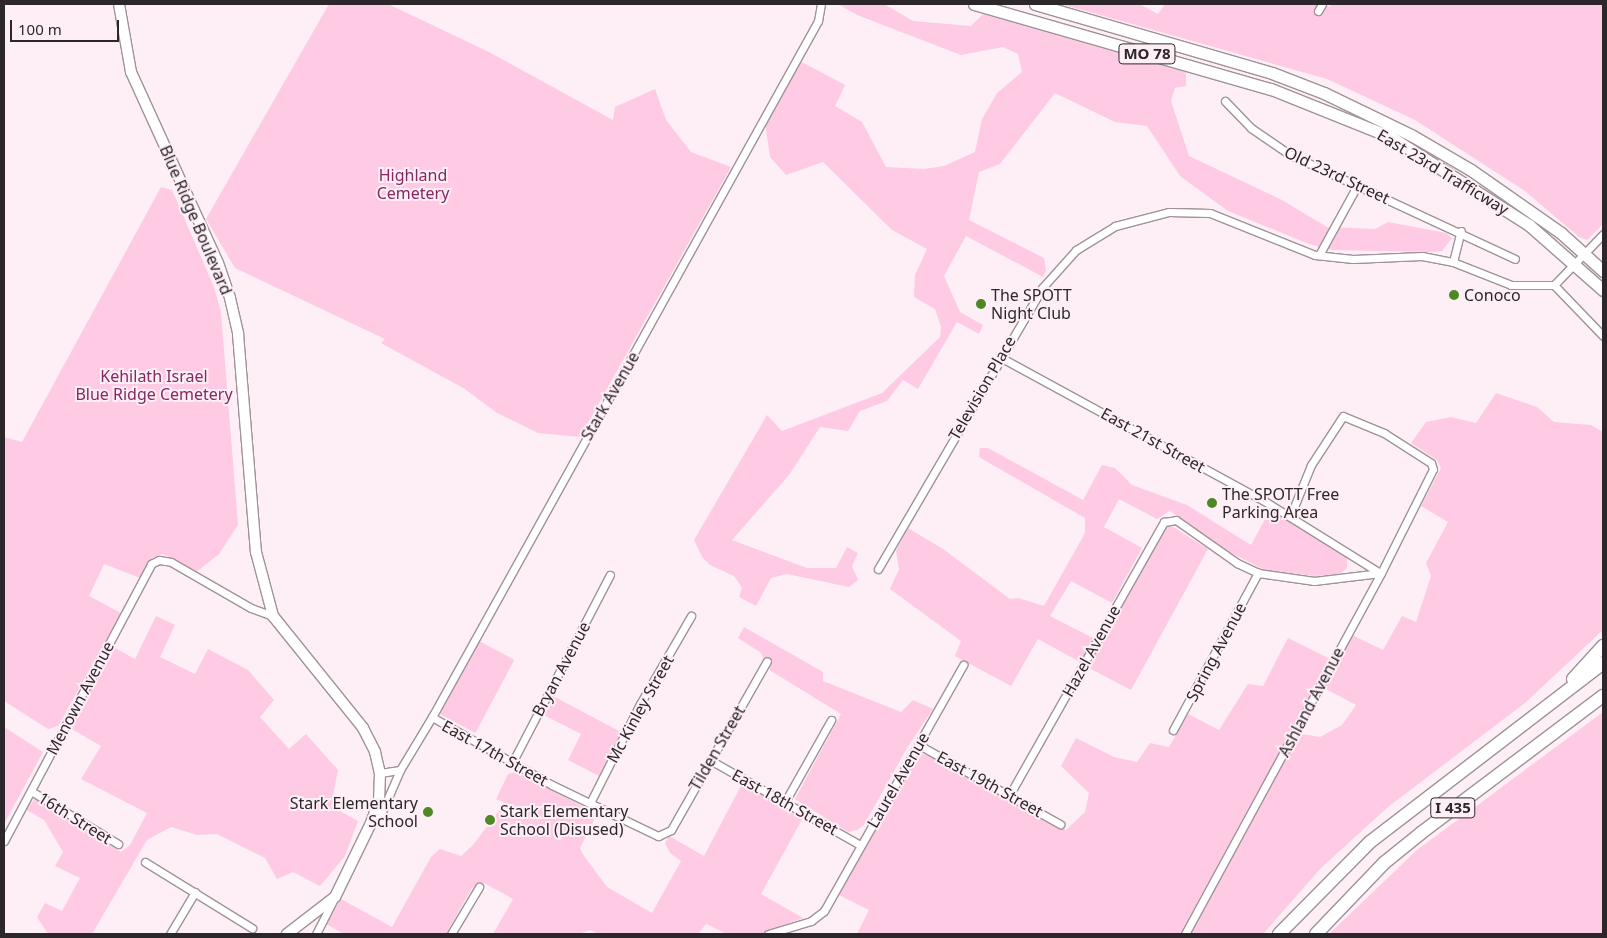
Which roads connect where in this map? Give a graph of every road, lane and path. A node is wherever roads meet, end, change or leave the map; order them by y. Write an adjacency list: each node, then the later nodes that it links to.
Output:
1 (119, 4): 26 (main road, Blue Ridge Boulevard)
2 (821, 4): 34 (street, Stark Avenue)
3 (974, 4): 15 (main road, East 23rd Trafficway / MO 78)
4 (1035, 4): 11 (main road, East 23rd Trafficway / MO 78)
5 (1322, 4): 6 (street)
6 (1318, 11)
7 (1225, 101): 8 (street, Old 23rd Street)
8 (1358, 184): 9 (street, Old 23rd Street); 12 (street)
9 (1461, 232): 13 (street, Old 23rd Street); 14 (street)
10 (1603, 234): 11 (street)
11 (1584, 253): 15 (street); 16 (main road, East 23rd Trafficway / MO 78)
12 (1319, 255): 14 (street, Television Place); 20 (street, Television Place)
13 (1515, 259)
14 (1453, 262): 17 (street, Television Place)
15 (1576, 263): 17 (street); 18 (main road, East 23rd Trafficway / MO 78)
16 (1603, 271)
17 (1554, 286): 19 (street)
18 (1603, 290)
19 (1603, 336)
20 (1000, 357): 21 (street, East 21st Street); 22 (street, Television Place)
21 (1290, 517): 24 (street, East 21st Street); 24 (street, Ashland Avenue)
22 (878, 569)
23 (1258, 572): 24 (street); 36 (street, Spring Avenue); 43 (street, Hazel Avenue)
24 (1381, 573): 62 (street, Ashland Avenue)
25 (610, 575): 39 (street, Bryan Avenue)
26 (273, 616): 41 (main road, Blue Ridge Boulevard); 42 (street, Menown Avenue)
27 (691, 616): 45 (street, Mc Kinley Street)
28 (1603, 646): 32 (highway)
29 (767, 661): 38 (street, Tilden Street)
30 (1603, 663): 32 (highway, I 435)
31 (963, 665): 37 (street, Laurel Avenue)
32 (1561, 693): 63 (highway, I 435)
33 (1603, 696): 64 (highway, I 435)
34 (432, 717): 39 (street, East 17th Street); 40 (street, Stark Avenue)
35 (831, 720): 44 (street)
36 (1173, 730)
37 (919, 745): 43 (street, East 19th Street); 51 (street, Laurel Avenue)
38 (710, 760): 44 (street, East 18th Street); 48 (street, Tilden Street)
39 (512, 763): 45 (street, East 17th Street)
40 (400, 770): 41 (street); 46 (street, Stark Avenue)
41 (380, 773): 46 (main road, Blue Ridge Boulevard)
42 (31, 791): 49 (street, Menown Avenue); 50 (street, 16th Street)
43 (1010, 794): 47 (street, East 19th Street)
44 (786, 800): 51 (street, East 18th Street)
45 (590, 803): 48 (street, East 17th Street)
46 (372, 823): 55 (main road, Stark Avenue)
47 (1060, 824)
48 (666, 834)
49 (4, 841)
50 (118, 844)
51 (860, 845): 61 (street, Laurel Avenue)
52 (145, 862): 54 (street)
53 (479, 887): 60 (street)
54 (195, 892): 56 (street); 57 (street)
55 (334, 897): 58 (main road); 59 (street, Stark Avenue)
56 (252, 928)
57 (170, 934)
58 (287, 934)
59 (316, 934)
60 (451, 934)
61 (768, 934)
62 (1185, 934)
63 (1279, 934)
64 (1316, 934)

